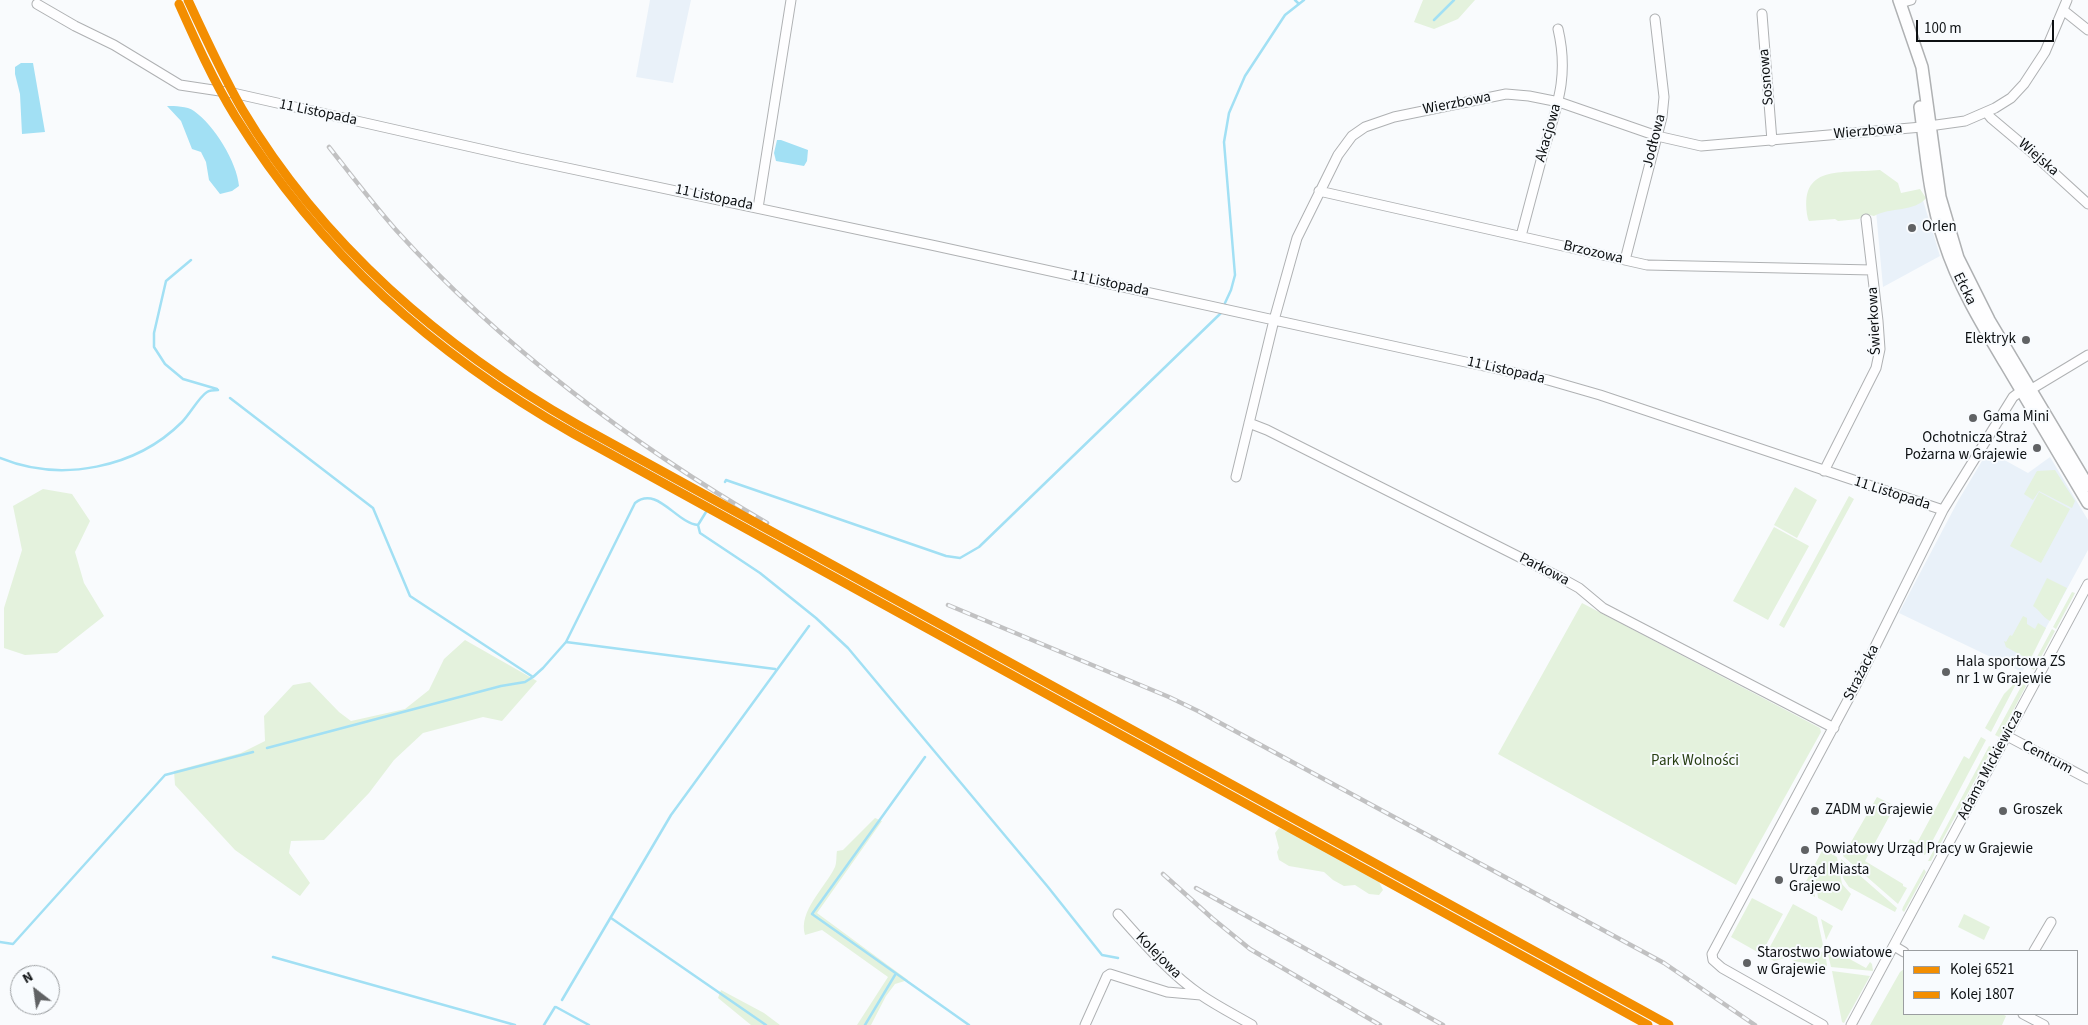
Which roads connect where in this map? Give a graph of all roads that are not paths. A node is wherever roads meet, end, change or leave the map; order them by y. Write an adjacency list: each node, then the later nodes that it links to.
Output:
1 (791, 0): 17 (street)
2 (2067, 0): 5 (street, Wierzbowa)
3 (1903, 1): 12 (main road, Ełcka)
4 (37, 4): 17 (street, 11 Listopada)
5 (2063, 10): 9 (street); 11 (street, Wierzbowa)
6 (1762, 14): 14 (street, Sosnowa)
7 (1655, 19): 13 (street, Jodłowa)
8 (1558, 29): 10 (street, Akacjowa)
9 (2088, 30)
10 (1559, 102): 13 (street, Wierzbowa); 15 (street, Wierzbowa); 19 (street, Akacjowa)
11 (1987, 113): 12 (street, Wierzbowa); 16 (street, Wiejska)
12 (1926, 127): 14 (street, Wierzbowa); 24 (main road, Ełcka)
13 (1657, 136): 14 (street, Wierzbowa); 20 (street, Jodłowa)
14 (1772, 141)
15 (1319, 191): 19 (street, Brzozowa); 22 (street, Wierzbowa)
16 (2088, 204)
17 (758, 208): 22 (street, 11 Listopada)
18 (1866, 219): 21 (street, Świerkowa)
19 (1521, 236): 20 (street, Brzozowa)
20 (1625, 260): 21 (street, Brzozowa)
21 (1872, 270): 26 (street, Świerkowa)
22 (1274, 320): 25 (street, Wierzbowa); 26 (street, 11 Listopada)
23 (2088, 355): 24 (street, Strażacka)
24 (2025, 392): 28 (main road, Ełcka); 29 (main road, Ełcka); 30 (street, Strażacka)
25 (1249, 423): 27 (street, Wierzbowa); 32 (street, Parkowa)
26 (1824, 471): 30 (street, 11 Listopada)
27 (1236, 477)
28 (2088, 486)
29 (2088, 503)
30 (1942, 510): 32 (street, Strażacka)
31 (2088, 584): 33 (street, Adama Mickiewicza)
32 (1834, 728): 44 (street, Strażacka)
33 (2007, 736): 34 (street, Centrum); 37 (street, Adama Mickiewicza)
34 (2088, 779)
35 (1118, 914): 40 (street, Kolejowa)
36 (2051, 922): 38 (street)
37 (1894, 946): 39 (street); 45 (street, Adama Mickiewicza)
38 (2035, 950)
39 (1903, 951)
40 (1201, 995): 42 (street, Kolejowa); 43 (street, Kolejowa)
41 (2025, 1015): 46 (street)
42 (1085, 1025)
43 (1252, 1025)
44 (1823, 1025)
45 (1851, 1025)
46 (2044, 1025)

